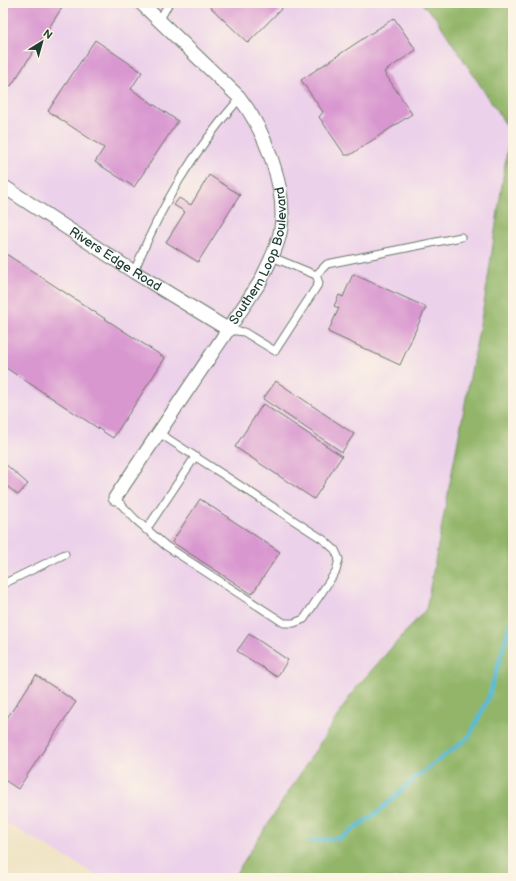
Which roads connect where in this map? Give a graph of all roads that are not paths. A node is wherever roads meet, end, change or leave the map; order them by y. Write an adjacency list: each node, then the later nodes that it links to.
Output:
1 (141, 3): 3 (street, Southern Loop Boulevard)
2 (169, 3): 3 (lane)
3 (159, 20): 4 (street, Southern Loop Boulevard)
4 (240, 98): 7 (street, Southern Loop Boulevard); 8 (lane)
5 (3, 186): 8 (street, Rivers Edge Road)
6 (461, 237): 9 (lane)
7 (272, 257): 9 (lane); 10 (street, Southern Loop Boulevard)
8 (134, 272): 10 (street, Rivers Edge Road)
9 (316, 275): 10 (lane)
10 (229, 330): 11 (street, Southern Loop Boulevard)
11 (159, 433): 12 (lane); 13 (street, Southern Loop Boulevard)
12 (195, 457): 14 (lane); 14 (lane)
13 (115, 498): 14 (lane)
14 (146, 530)
15 (65, 554): 16 (lane)
16 (3, 583)

